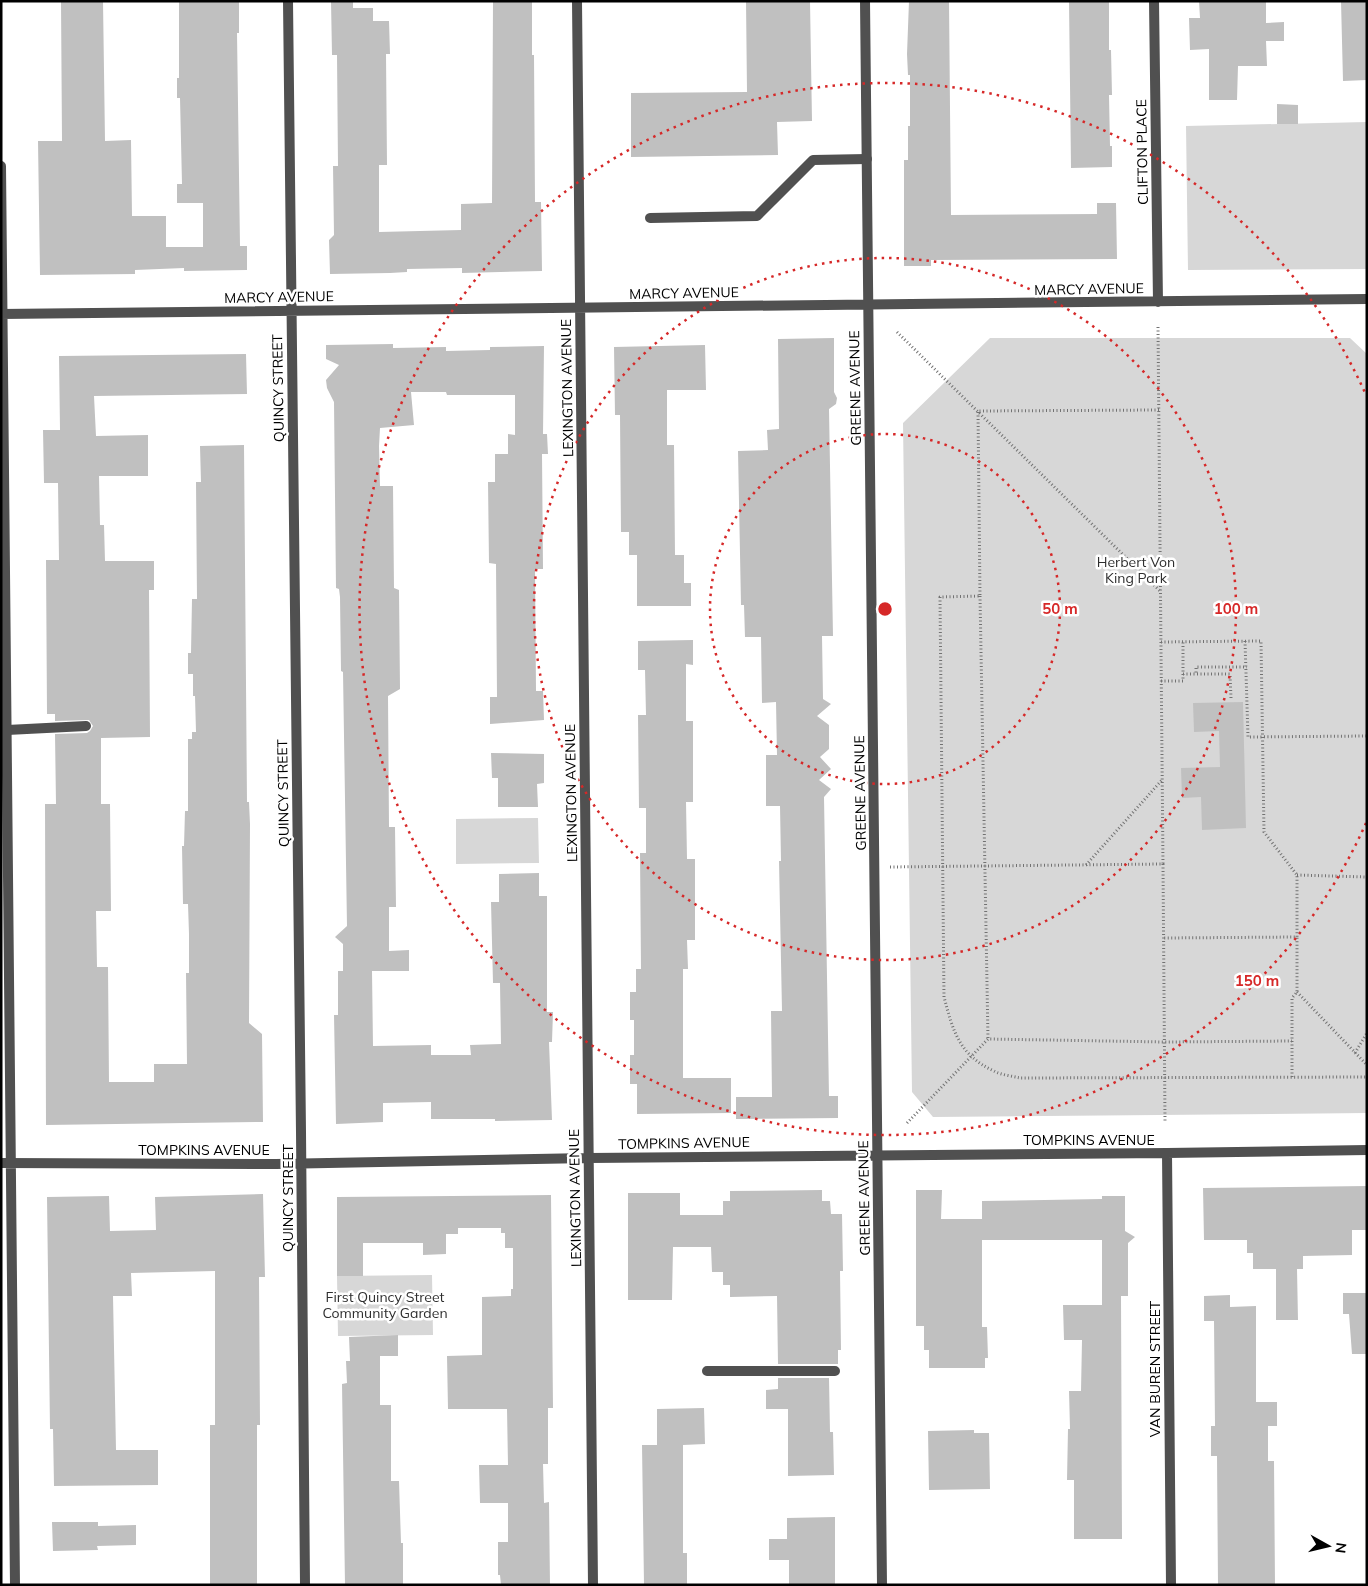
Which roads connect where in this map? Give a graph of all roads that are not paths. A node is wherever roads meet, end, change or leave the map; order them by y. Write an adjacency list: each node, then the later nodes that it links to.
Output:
1 (288, 1): 12 (street, QUINCY STREET)
2 (577, 1): 11 (street, LEXINGTON AVENUE)
3 (865, 1): 5 (street, GREENE AVENUE)
4 (1154, 1): 9 (street, CLIFTON PLACE)
5 (867, 159): 7 (street); 10 (street, GREENE AVENUE)
6 (1, 166): 13 (street)
7 (650, 218)
8 (1367, 299): 9 (street, MARCY AVENUE)
9 (1158, 302): 10 (street, MARCY AVENUE)
10 (868, 305): 11 (street, MARCY AVENUE); 18 (street, GREENE AVENUE)
11 (580, 308): 12 (street, MARCY AVENUE); 19 (street, LEXINGTON AVENUE)
12 (291, 311): 13 (street, MARCY AVENUE); 21 (street, QUINCY STREET)
13 (2, 314): 15 (street)
14 (86, 726): 15 (street)
15 (7, 730): 20 (street)
16 (1367, 1150): 17 (street, TOMPKINS AVENUE)
17 (1167, 1153): 18 (street, TOMPKINS AVENUE); 28 (street, VAN BUREN STREET)
18 (877, 1155): 19 (street, TOMPKINS AVENUE); 27 (street, GREENE AVENUE)
19 (589, 1158): 21 (street, TOMPKINS AVENUE); 26 (street, LEXINGTON AVENUE)
20 (6, 1163): 21 (street, TOMPKINS AVENUE); 24 (street)
21 (301, 1164): 25 (street, QUINCY STREET)
22 (835, 1371): 23 (street)
23 (707, 1372)
24 (15, 1585)
25 (305, 1585)
26 (593, 1585)
27 (882, 1585)
28 (1171, 1585)

